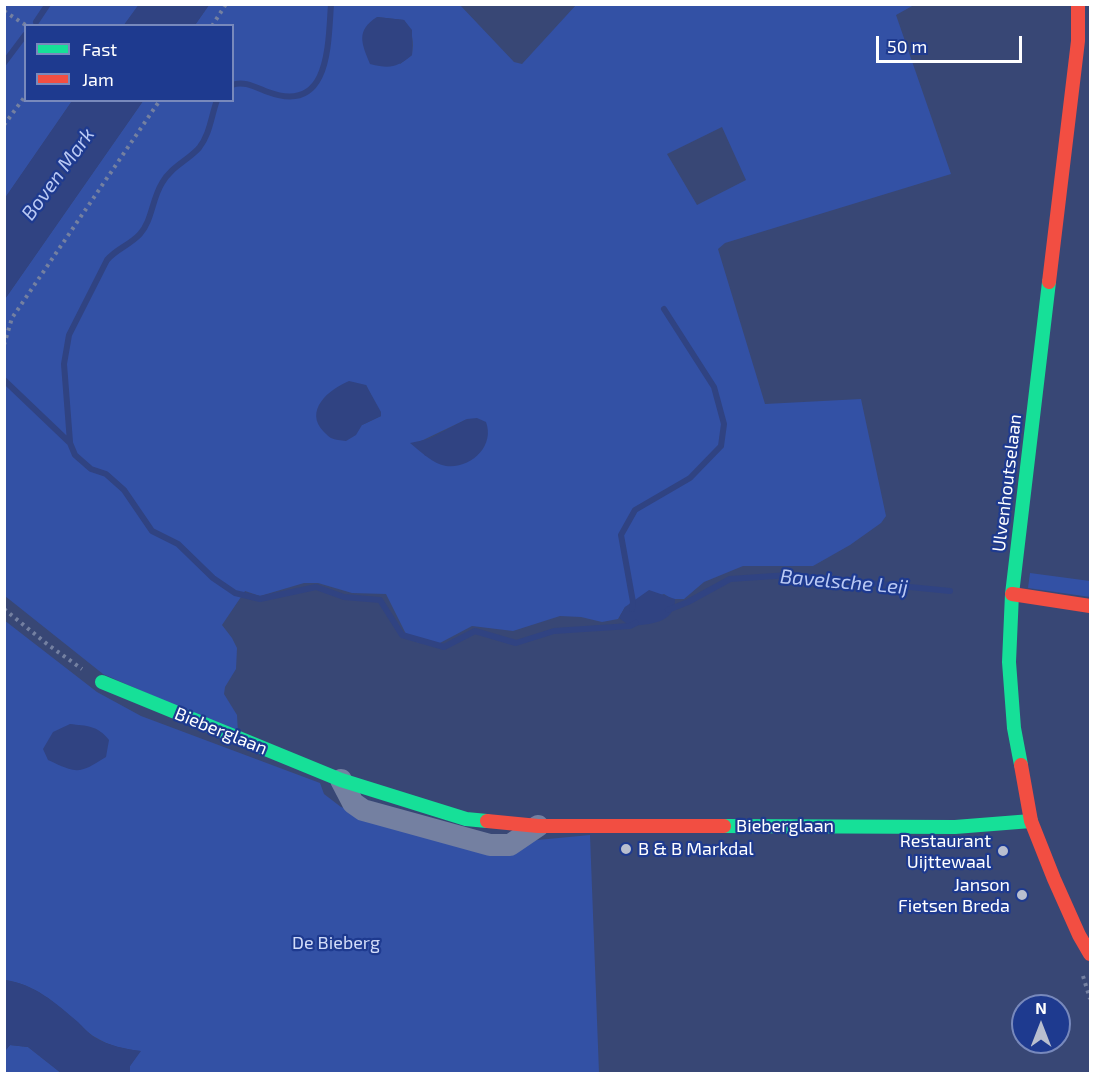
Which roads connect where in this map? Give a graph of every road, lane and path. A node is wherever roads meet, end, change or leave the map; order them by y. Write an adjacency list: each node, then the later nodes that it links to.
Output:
1 (226, 4): 5 (path)
2 (1078, 4): 10 (main road, Ulvenhoutselaan)
3 (4, 11): 4 (path)
4 (24, 24)
5 (213, 24)
6 (24, 98): 8 (path)
7 (159, 102): 9 (path)
8 (4, 124)
9 (4, 345)
10 (1012, 594): 11 (main road); 15 (main road, Ulvenhoutselaan)
11 (1090, 606)
12 (4, 609): 13 (path)
13 (102, 682): 14 (main road, Bieberglaan)
14 (341, 780): 16 (street, Bieberglaan)
15 (1031, 821): 16 (main road, Bieberglaan); 17 (main road, Ulvenhoutselaan)
16 (538, 826)
17 (1090, 954)

